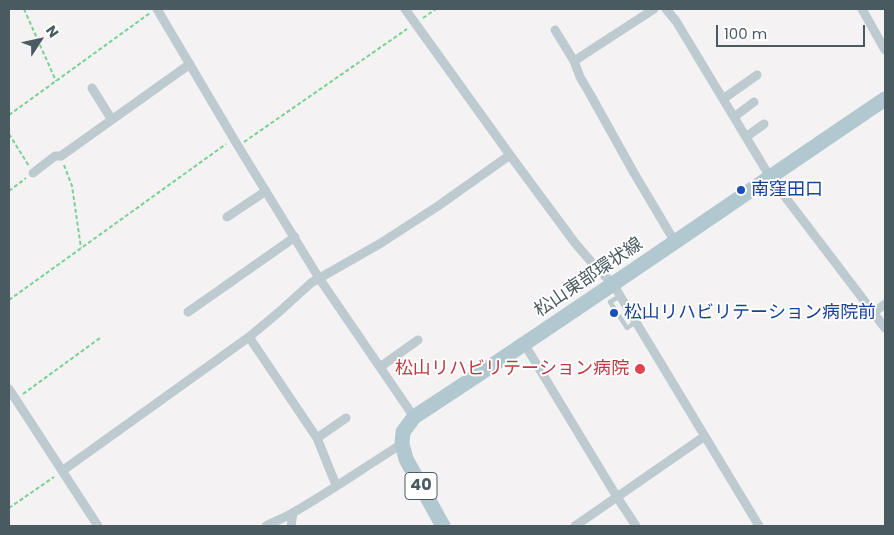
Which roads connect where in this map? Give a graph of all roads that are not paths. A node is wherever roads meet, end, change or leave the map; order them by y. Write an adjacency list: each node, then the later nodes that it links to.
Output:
1 (157, 9): 9 (street)
2 (405, 9): 19 (street)
3 (654, 9): 8 (street)
4 (666, 9): 12 (street)
5 (862, 9): 7 (street)
6 (555, 30): 8 (street)
7 (885, 50)
8 (574, 61): 25 (street)
9 (190, 64): 16 (street); 22 (street)
10 (757, 75): 12 (street)
11 (92, 88): 16 (street)
12 (723, 99): 15 (street)
13 (885, 99): 21 (main road, 松山東部環状線)
14 (754, 102): 15 (street)
15 (734, 117): 18 (street)
16 (112, 120): 20 (street)
17 (764, 124): 18 (street)
18 (746, 137): 21 (street)
19 (510, 155): 26 (street); 27 (street)
20 (33, 173)
21 (770, 177): 25 (main road, 松山東部環状線); 30 (street)
22 (266, 191): 23 (street); 24 (street)
23 (227, 217)
24 (294, 237): 26 (street); 29 (street)
25 (675, 242): 27 (main road, 松山東部環状線)
26 (319, 278): 32 (street); 35 (street)
27 (617, 290): 34 (main road, 松山東部環状線); 39 (street)
28 (885, 304): 30 (street)
29 (188, 312)
30 (874, 313): 31 (street)
31 (885, 328)
32 (249, 337): 40 (street); 42 (street)
33 (418, 340): 35 (street)
34 (525, 345): 37 (main road, 松山東部環状線); 44 (street)
35 (380, 367): 37 (street)
36 (9, 389): 42 (street)
37 (414, 417): 41 (main road, 松山東部環状線)
38 (346, 418): 40 (street)
39 (705, 436): 44 (street); 52 (street)
40 (317, 438): 43 (street)
41 (402, 444): 43 (street); 49 (main road, 40)
42 (62, 471): 46 (street)
43 (336, 485): 45 (street)
44 (617, 497): 50 (street); 51 (street)
45 (292, 513): 47 (street); 48 (street)
46 (98, 526)
47 (266, 526)
48 (291, 526)
49 (443, 526)
50 (575, 526)
51 (636, 526)
52 (759, 526)

